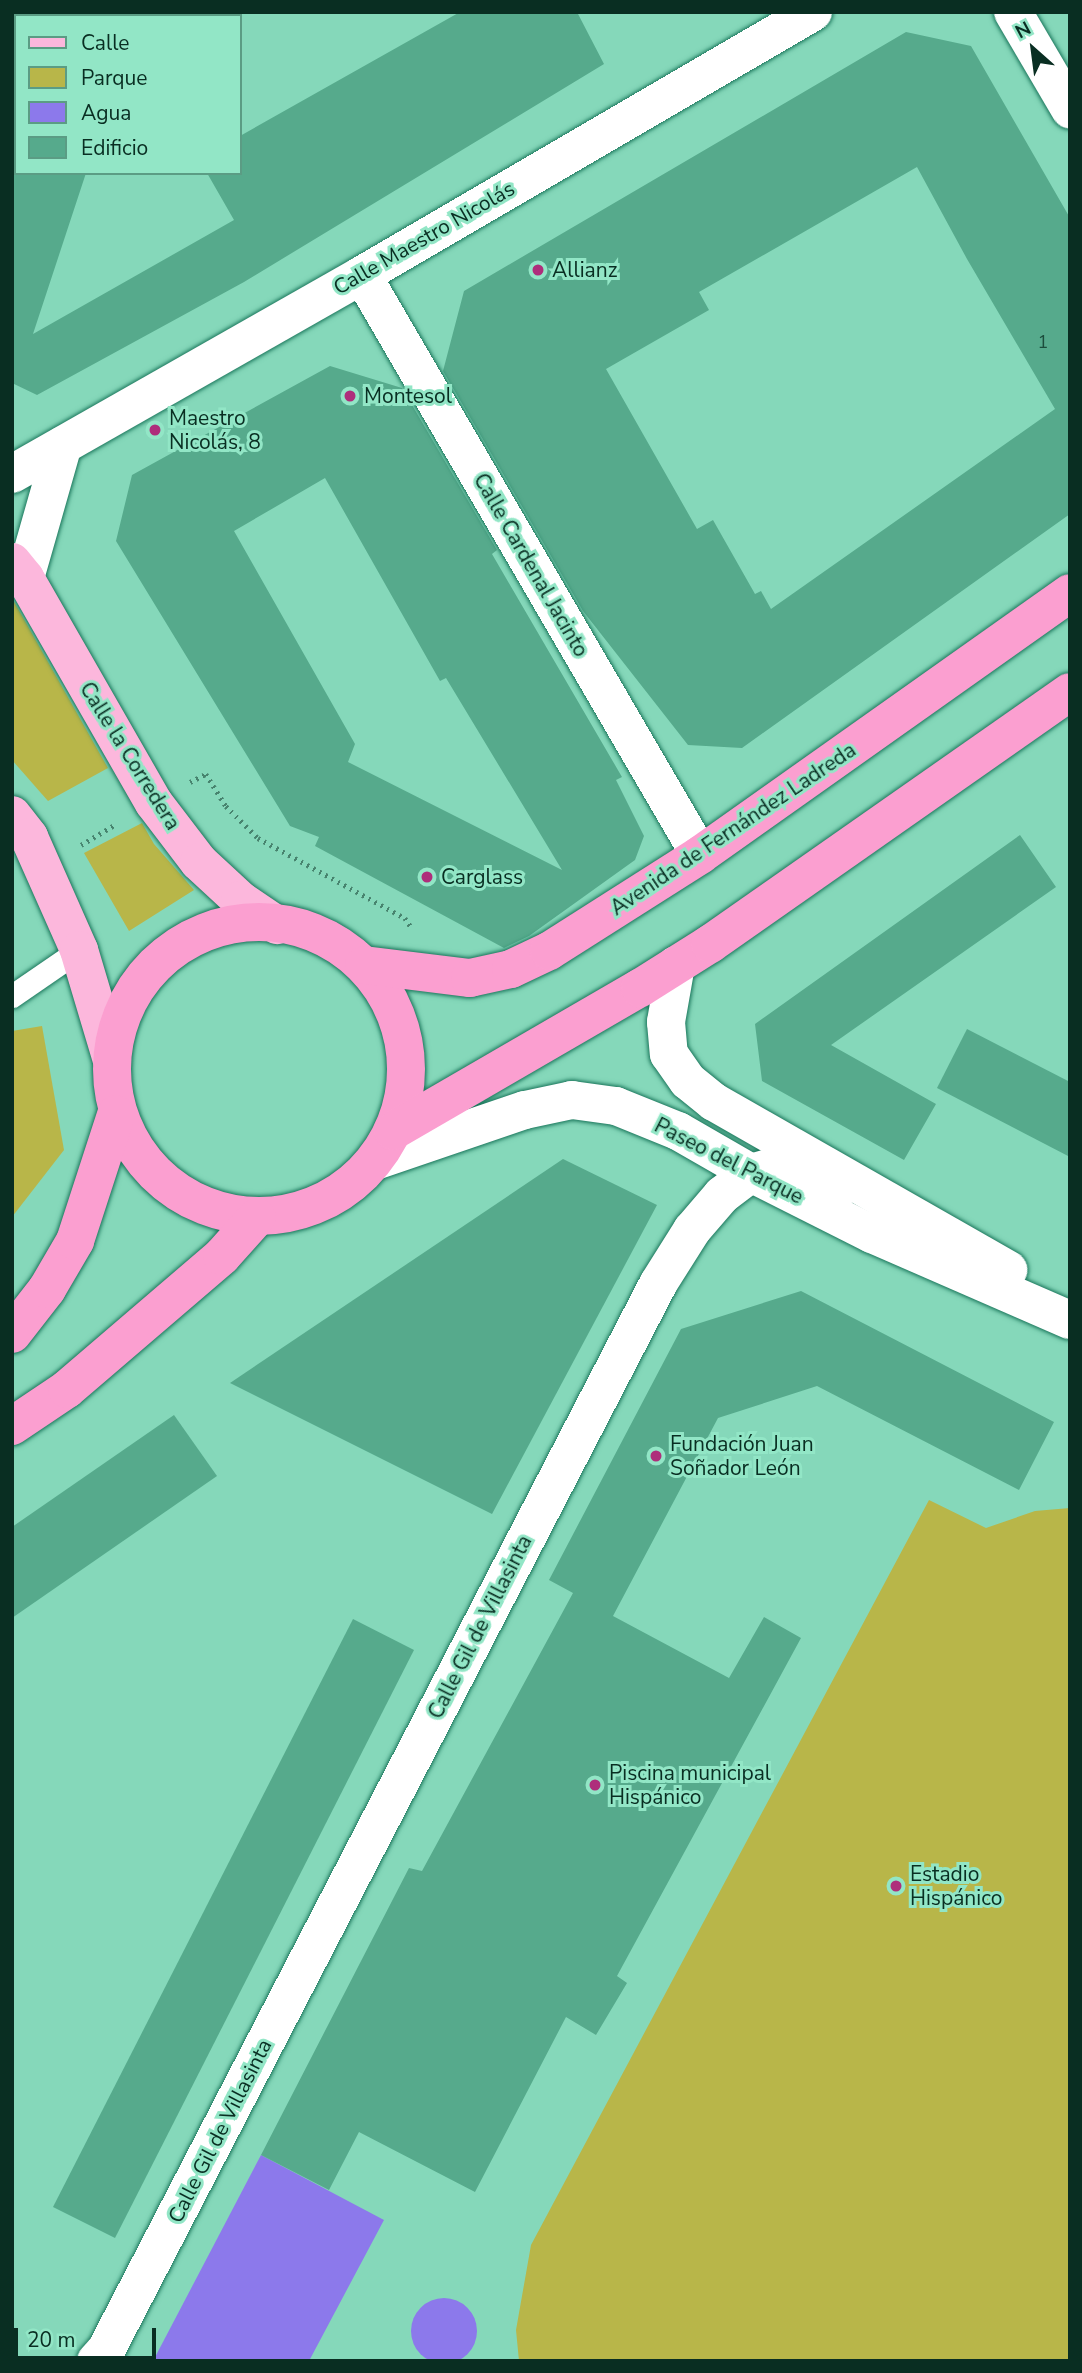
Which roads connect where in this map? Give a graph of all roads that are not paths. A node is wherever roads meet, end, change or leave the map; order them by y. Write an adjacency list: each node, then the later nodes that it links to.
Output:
1 (813, 12): 4 (street, Calle Maestro Nicolás)
2 (1013, 12): 3 (street)
3 (1070, 109)
4 (362, 275): 5 (street, Calle Maestro Nicolás); 10 (street, Calle Cardenal Jacinto)
5 (37, 460): 6 (street)
6 (19, 570): 11 (main road, Calle la Corredera)
7 (1070, 593): 10 (highway, Avenida de Fernández Ladreda)
8 (1070, 692): 13 (highway)
9 (12, 815): 12 (main road)
10 (701, 855): 14 (highway, Avenida de Fernández Ladreda)
11 (277, 925): 14 (highway); 16 (highway)
12 (79, 950): 15 (lane); 16 (main road)
13 (676, 964): 18 (highway); 21 (street, Paseo del Parque)
14 (364, 965): 18 (highway)
15 (12, 996)
16 (112, 1061): 17 (highway)
17 (116, 1115): 20 (highway); 24 (highway)
18 (384, 1146): 19 (street, Paseo del Parque); 20 (highway)
19 (751, 1173): 21 (street, Calle Gil de Villasinta); 23 (street, Paseo del Parque); 26 (street, Calle Gil de Villasinta)
20 (257, 1217): 25 (highway)
21 (1020, 1277): 22 (street, Paseo del Parque)
22 (1070, 1306)
23 (1070, 1320)
24 (12, 1334)
25 (12, 1426)
26 (96, 2361)

